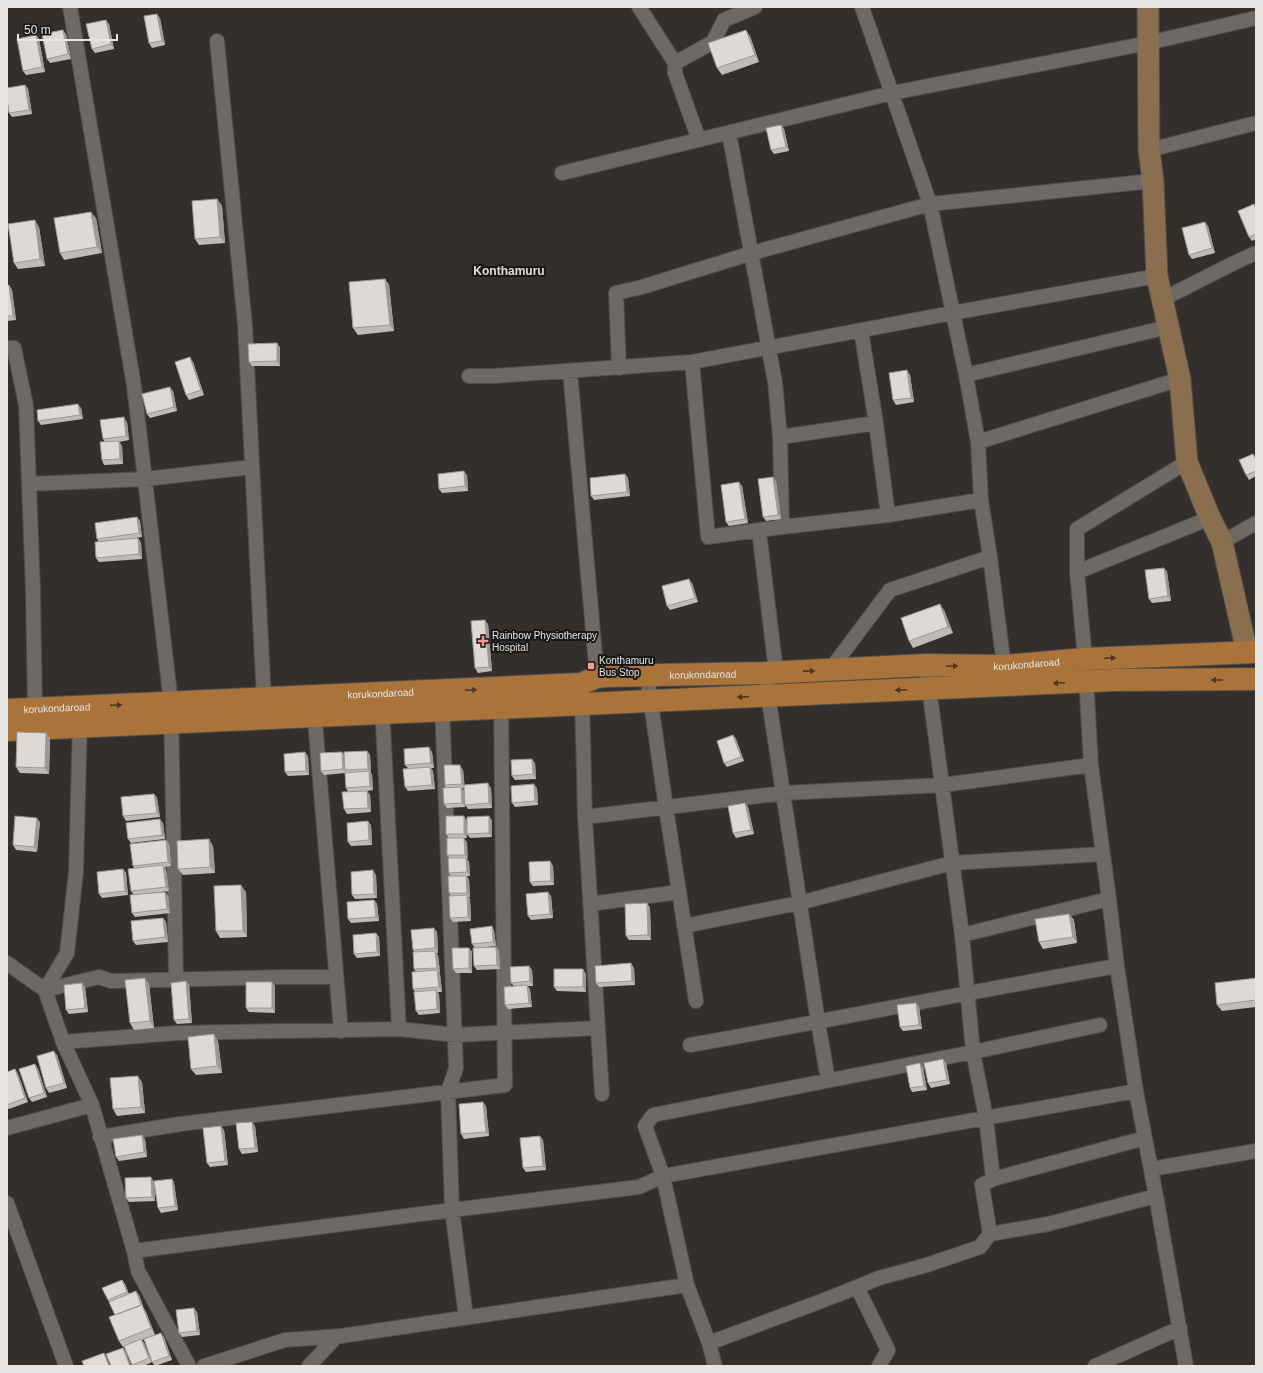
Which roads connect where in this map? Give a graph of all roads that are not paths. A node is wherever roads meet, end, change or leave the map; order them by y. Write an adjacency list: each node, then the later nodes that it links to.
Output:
1 (70, 7): 38 (street)
2 (639, 7): 9 (street)
3 (755, 7): 9 (street)
4 (862, 7): 10 (street)
5 (1148, 7): 8 (main road)
6 (1256, 18): 8 (street)
7 (217, 41): 37 (street)
8 (1148, 43): 10 (street); 14 (main road)
9 (674, 63): 13 (street)
10 (892, 94): 12 (street); 17 (street)
11 (1256, 123): 14 (street)
12 (729, 133): 13 (street); 18 (street)
13 (699, 140): 15 (street)
14 (1149, 150): 16 (main road)
15 (562, 173)
16 (1153, 181): 17 (street); 20 (main road)
17 (930, 204): 18 (street); 22 (street)
18 (752, 253): 26 (street); 28 (street)
19 (1256, 253): 21 (street)
20 (1157, 276): 21 (main road); 22 (street)
21 (1163, 299): 23 (main road)
22 (952, 313): 24 (street); 30 (street)
23 (1168, 327): 30 (street); 32 (main road)
24 (861, 330): 26 (street); 33 (street)
25 (7, 348): 39 (street)
26 (769, 348): 27 (street); 34 (street)
27 (692, 362): 28 (street); 45 (street)
28 (619, 368): 29 (street)
29 (570, 371): 31 (street); 58 (street)
30 (966, 374): 35 (street)
31 (469, 376)
32 (1180, 379): 35 (street); 36 (main road)
33 (876, 423): 34 (street); 41 (street)
34 (780, 437): 44 (street)
35 (978, 442): 40 (street)
36 (1187, 462): 42 (main road); 48 (street)
37 (252, 467): 38 (street); 62 (street)
38 (145, 479): 39 (street); 69 (street)
39 (29, 484): 67 (street)
40 (981, 500): 41 (street); 47 (street)
41 (888, 515): 44 (street)
42 (1210, 518): 46 (main road); 48 (street)
43 (1256, 523): 46 (street)
44 (782, 527): 45 (street)
45 (759, 531): 54 (street)
46 (1222, 542): 49 (main road)
47 (990, 557): 52 (street); 53 (street)
48 (1076, 572): 50 (street)
49 (1251, 652): 50 (main road, korukondaroad, one-way to 49)
50 (1084, 659): 52 (main road, korukondaroad); 57 (street)
51 (926, 666): 52 (main road, korukondaroad, one-way to 52); 53 (main road, korukondaroad); 59 (street)
52 (1004, 666)
53 (830, 670): 54 (main road, korukondaroad, one-way to 53)
54 (770, 672): 55 (main road, korukondaroad); 60 (street)
55 (647, 675): 58 (main road, korukondaroad); 64 (street)
56 (1256, 679): 57 (main road, one-way to 57)
57 (1086, 682): 59 (main road, one-way to 59); 72 (street)
58 (587, 689): 61 (main road, korukondaroad); 64 (main road); 76 (street)
59 (929, 689): 60 (main road, one-way to 60); 73 (street)
60 (768, 696): 64 (main road, one-way to 64); 74 (street)
61 (501, 698): 63 (main road, korukondaroad); 97 (street)
62 (264, 699): 66 (main road, korukondaroad); 69 (main road, korukondaroad)
63 (442, 701): 65 (main road, korukondaroad); 98 (street)
64 (651, 701): 75 (street)
65 (382, 704): 66 (main road, korukondaroad); 95 (street)
66 (314, 706): 69 (main road); 87 (street)
67 (35, 709): 68 (main road, korukondaroad); 70 (main road, korukondaroad)
68 (7, 710)
69 (172, 713): 70 (main road, korukondaroad); 88 (street)
70 (80, 717): 71 (main road); 89 (street)
71 (7, 730)
72 (1091, 765): 73 (street); 77 (street)
73 (943, 785): 74 (street); 78 (street)
74 (784, 793): 75 (street); 81 (street)
75 (666, 808): 76 (street); 79 (street)
76 (585, 817): 82 (street)
77 (1103, 854): 78 (street); 80 (street)
78 (952, 863): 81 (street); 84 (street)
79 (679, 892): 82 (street); 83 (street)
80 (1110, 898): 84 (street); 86 (street)
81 (800, 903): 83 (street); 92 (street)
82 (590, 904): 94 (street)
83 (684, 926): 91 (street)
84 (962, 935): 90 (street)
85 (7, 963): 89 (street)
86 (1117, 966): 90 (street); 103 (street)
87 (336, 977): 88 (street); 96 (street)
88 (176, 980): 89 (street)
89 (44, 990): 99 (street)
90 (967, 992): 92 (street); 101 (street)
91 (696, 1001)
92 (818, 1022): 100 (street); 102 (street)
93 (1100, 1025): 101 (street)
94 (598, 1028): 97 (street); 105 (street)
95 (399, 1029): 96 (street); 98 (street)
96 (341, 1031): 99 (street)
97 (504, 1032): 98 (street); 104 (street)
98 (455, 1034): 104 (street)
99 (63, 1042): 106 (street)
100 (690, 1045)
101 (973, 1052): 102 (street); 107 (street)
102 (828, 1080): 113 (street)
103 (1136, 1091): 107 (street); 110 (street)
104 (448, 1092): 109 (street); 117 (street)
105 (602, 1094)
106 (92, 1105): 108 (street); 109 (street)
107 (986, 1118): 113 (street); 114 (street)
108 (7, 1128)
109 (100, 1137): 119 (street)
110 (1145, 1138): 112 (street); 114 (street)
111 (1256, 1150): 112 (street)
112 (1151, 1169): 115 (street)
113 (663, 1176): 117 (street); 120 (street)
114 (993, 1179): 118 (street)
115 (1156, 1196): 118 (street); 123 (street)
116 (7, 1203): 126 (street)
117 (452, 1210): 119 (street); 122 (street)
118 (990, 1234): 121 (street)
119 (134, 1251): 127 (street)
120 (687, 1285): 122 (street); 125 (street)
121 (857, 1287): 125 (street); 131 (street)
122 (466, 1316): 124 (street)
123 (1180, 1328): 132 (street); 133 (street)
124 (337, 1336): 128 (street); 129 (street)
125 (709, 1343): 130 (street)
126 (66, 1366)
127 (189, 1366)
128 (204, 1366)
129 (309, 1366)
130 (715, 1366)
131 (879, 1366)
132 (1095, 1366)
133 (1186, 1366)

